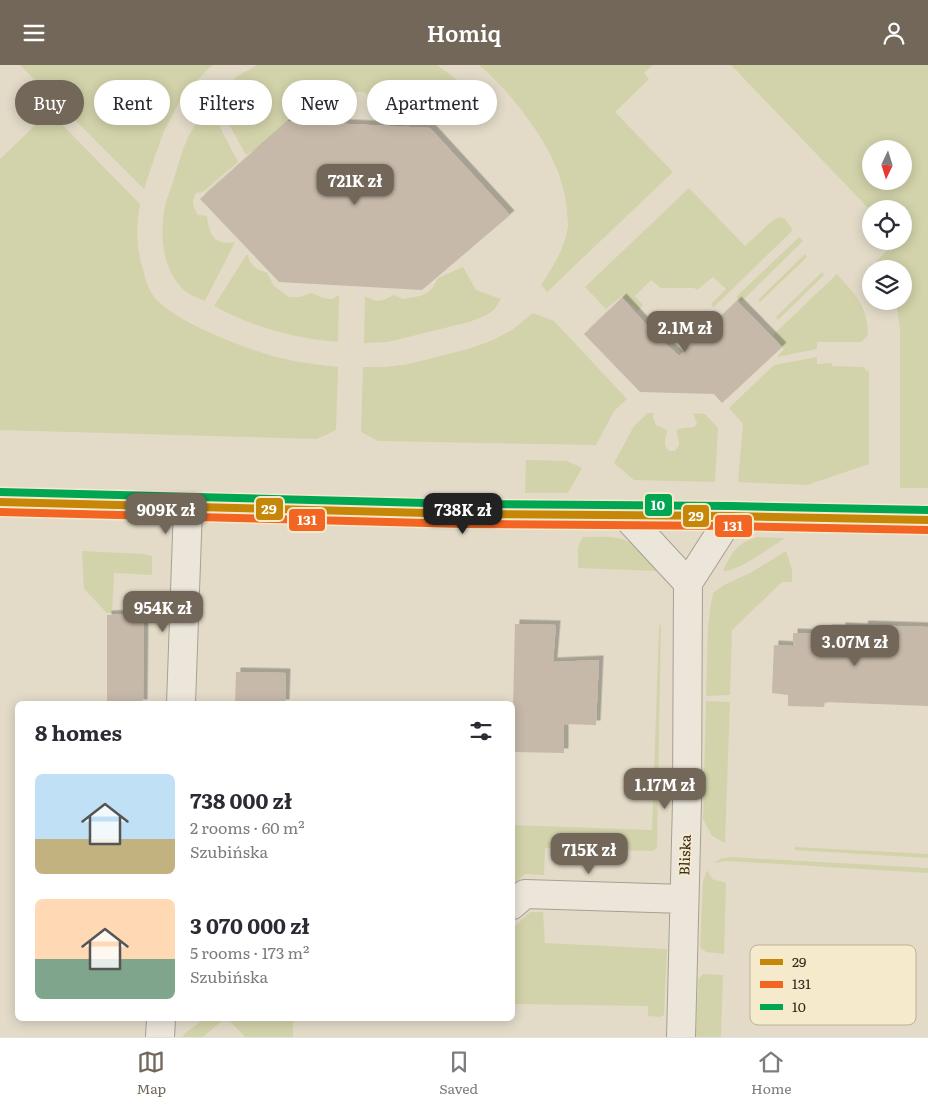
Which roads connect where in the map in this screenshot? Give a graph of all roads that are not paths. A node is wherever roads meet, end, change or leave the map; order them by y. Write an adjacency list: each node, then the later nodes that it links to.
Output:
1 (0, 502): 2 (street)
2 (188, 507): 3 (street); 7 (street)
3 (626, 516): 4 (street); 6 (street)
4 (731, 516): 5 (street); 6 (street)
5 (928, 520)
6 (688, 583): 8 (street, Bliska)
7 (181, 701)
8 (684, 899): 9 (street); 12 (street, Bliska)
9 (515, 902)
10 (161, 1021): 11 (street)
11 (160, 1037)
12 (681, 1037)

